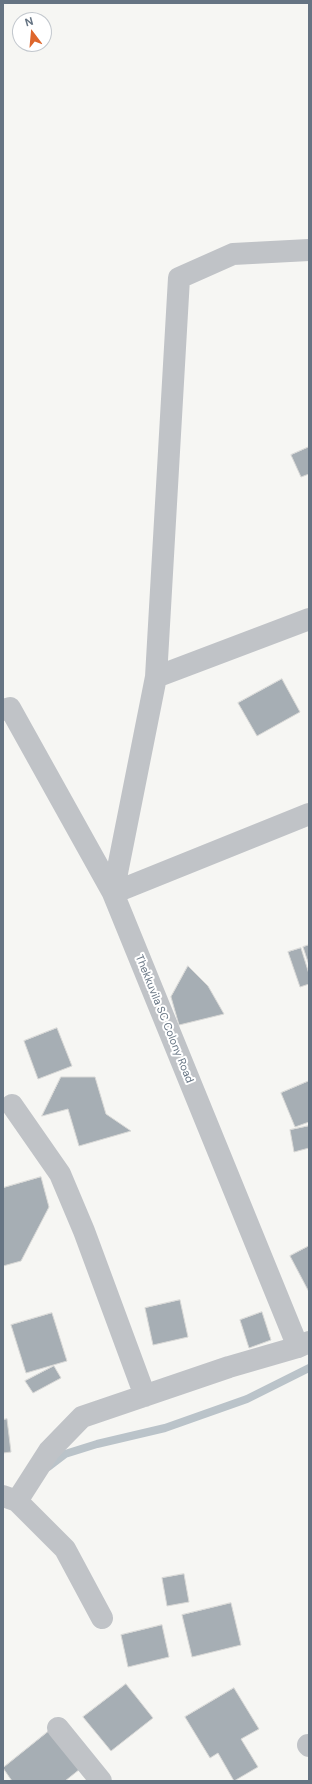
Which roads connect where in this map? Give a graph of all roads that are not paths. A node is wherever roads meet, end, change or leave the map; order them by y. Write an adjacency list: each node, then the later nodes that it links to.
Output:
1 (309, 250): 3 (street)
2 (309, 619): 3 (street)
3 (156, 677): 6 (street)
4 (3, 710): 6 (street, Thekkuvila SC Colony Road)
5 (309, 814): 6 (street)
6 (113, 893): 8 (street, Thekkuvila SC Colony Road)
7 (12, 1105): 9 (street)
8 (304, 1345): 9 (street)
9 (145, 1396): 10 (street)
10 (10, 1498): 11 (street)
11 (102, 1618)
12 (58, 1728): 13 (street)
13 (100, 1781)

